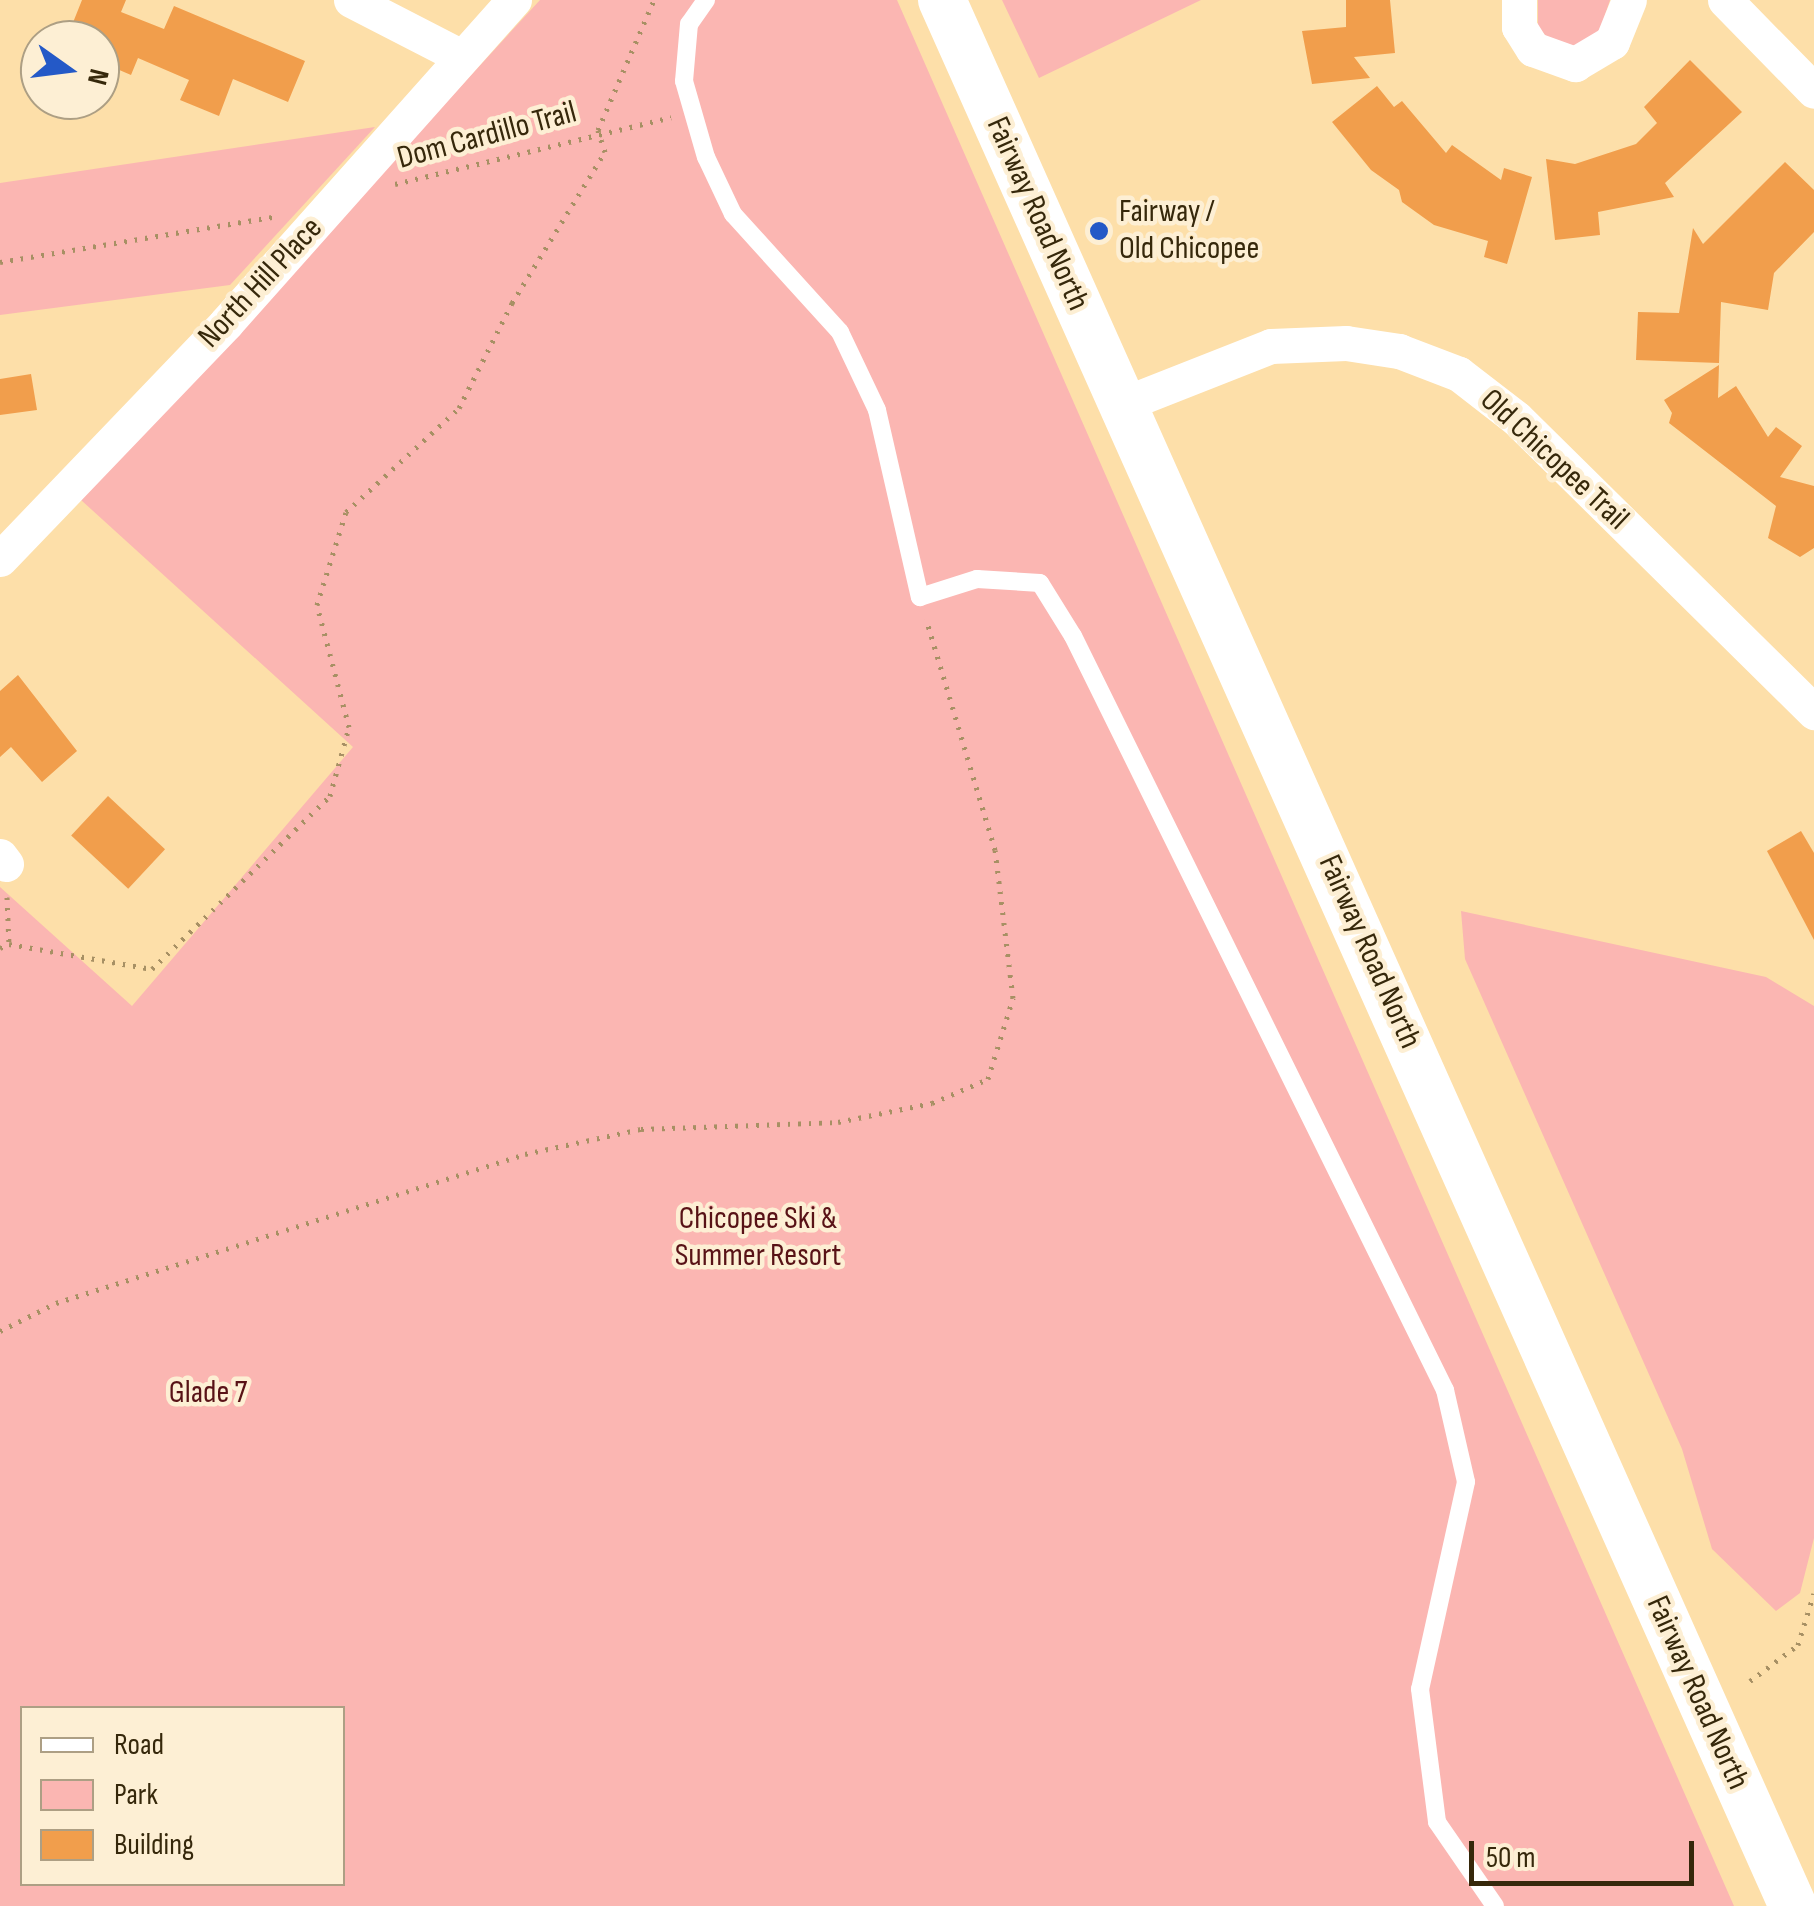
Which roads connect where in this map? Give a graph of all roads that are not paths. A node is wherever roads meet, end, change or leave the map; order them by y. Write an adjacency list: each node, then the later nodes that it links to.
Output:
1 (351, 0): 8 (street)
2 (514, 0): 8 (street, North Hill Place)
3 (706, 0): 13 (lane)
4 (942, 0): 10 (main road, Fairway Road North)
5 (1519, 0): 6 (street)
6 (1629, 0)
7 (1726, 0): 9 (street)
8 (460, 56): 11 (street, North Hill Place)
9 (1814, 90)
10 (1122, 405): 12 (street, Old Chicopee Trail); 14 (main road, Fairway Road North)
11 (0, 558)
12 (1814, 712)
13 (1495, 1906)
14 (1793, 1906)

